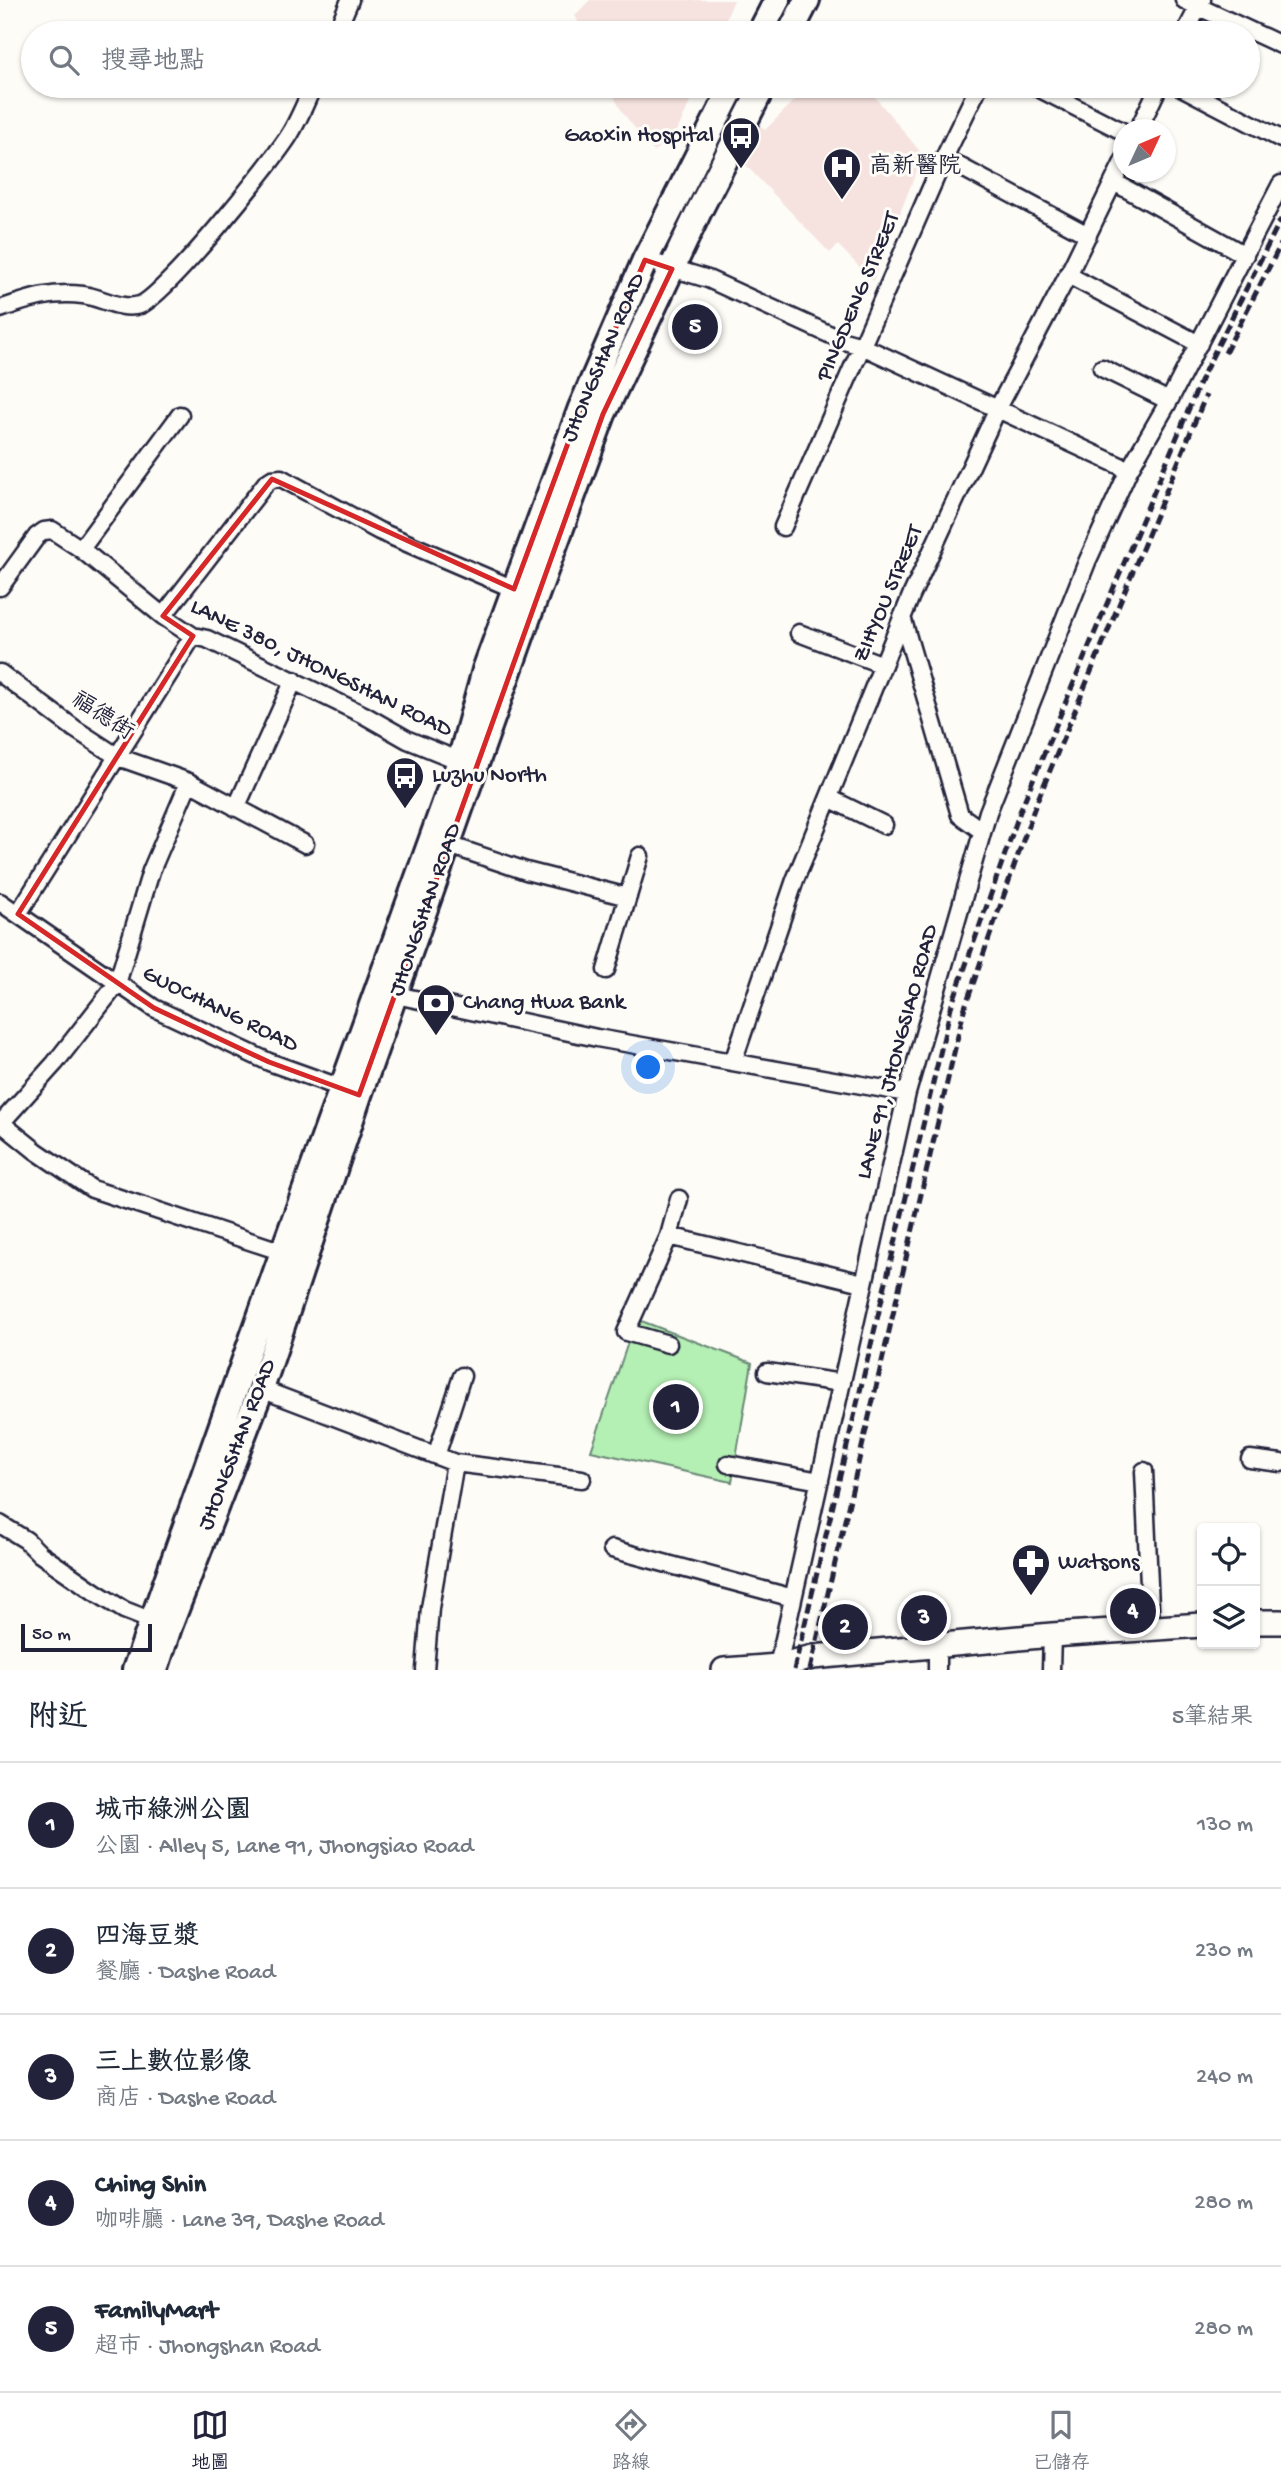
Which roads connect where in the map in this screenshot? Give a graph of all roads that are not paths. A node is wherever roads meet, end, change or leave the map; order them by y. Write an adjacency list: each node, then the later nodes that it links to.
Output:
1 (350, 0): 5 (street)
2 (777, 0): 6 (main road)
3 (807, 0): 7 (main road)
4 (1195, 3): 8 (street); 9 (street)
5 (341, 21)
6 (766, 21)
7 (796, 21)
8 (1189, 21)
9 (1231, 21)
10 (1260, 36): 11 (street)
11 (1281, 46)
12 (307, 98): 31 (street)
13 (727, 98): 28 (main road, JHONGSHAN ROAD)
14 (757, 98): 29 (main road, JHONGSHAN ROAD)
15 (973, 98): 22 (street, PINGDENG STREET)
16 (1057, 98): 20 (street)
17 (1153, 98): 19 (street)
18 (1202, 98): 21 (street)
19 (1143, 119)
20 (1113, 126)
21 (1281, 139)
22 (944, 158): 26 (street); 33 (street, PINGDENG STREET)
23 (1114, 182): 26 (street, ZIHYOU STREET)
24 (1116, 182): 27 (street)
25 (1281, 184): 27 (street, LANE 91, JHONGSIAO ROAD)
26 (1088, 235): 30 (street, ZIHYOU STREET)
27 (1245, 255): 32 (street, LANE 91, JHONGSIAO ROAD)
28 (645, 260): 29 (street); 42 (main road, JHONGSHAN ROAD)
29 (672, 269): 33 (street); 58 (main road, JHONGSHAN ROAD)
30 (1068, 275): 32 (street); 36 (street, ZIHYOU STREET)
31 (0, 309)
32 (1199, 344): 35 (street, LANE 91, JHONGSIAO ROAD)
33 (862, 346): 36 (street); 39 (street, PINGDENG STREET)
34 (1102, 368): 35 (street)
35 (1169, 401): 38 (street, LANE 91, JHONGSIAO ROAD)
36 (998, 410): 38 (street); 44 (street, ZIHYOU STREET)
37 (180, 415): 40 (street)
38 (1129, 470): 56 (street, LANE 91, JHONGSIAO ROAD)
39 (783, 527)
40 (81, 549): 41 (street, LANE 380, JHONGSHAN ROAD); 43 (street, LANE 380, JHONGSHAN ROAD)
41 (0, 587)
42 (514, 589): 43 (street); 51 (main road, JHONGSHAN ROAD)
43 (163, 616): 46 (street, LANE 380, JHONGSHAN ROAD)
44 (902, 617): 47 (street, ZIHYOU STREET); 56 (street)
45 (799, 633): 47 (street)
46 (193, 636): 49 (street, LANE 380, JHONGSHAN ROAD); 50 (street)
47 (883, 665): 53 (street, ZIHYOU STREET)
48 (0, 673): 50 (street, 福德街)
49 (294, 680): 51 (street, LANE 380, JHONGSHAN ROAD); 54 (street)
50 (117, 757): 52 (street, 福德街); 62 (street)
51 (460, 761): 67 (main road, JHONGSHAN ROAD)
52 (189, 782): 54 (street, 福德街); 64 (street)
53 (829, 799): 55 (street); 66 (street, ZIHYOU STREET)
54 (236, 807): 57 (street, 福德街)
55 (884, 825)
56 (982, 831): 68 (street, LANE 91, JHONGSIAO ROAD)
57 (305, 844)
58 (449, 845): 60 (street); 65 (main road, JHONGSHAN ROAD)
59 (640, 856): 60 (street)
60 (628, 897): 63 (street)
61 (0, 902): 62 (street, GUOCHANG ROAD)
62 (18, 914): 64 (street, GUOCHANG ROAD)
63 (606, 970)
64 (117, 984): 67 (street, GUOCHANG ROAD); 69 (street)
65 (396, 995): 66 (street); 67 (main road, JHONGSHAN ROAD)
66 (733, 1062): 68 (street)
67 (351, 1092): 72 (main road, JHONGSHAN ROAD); 78 (main road, JHONGSHAN ROAD)
68 (907, 1093): 73 (street, LANE 91, JHONGSIAO ROAD)
69 (1, 1122): 72 (street)
70 (679, 1199): 71 (street)
71 (669, 1236): 73 (street); 74 (street)
72 (283, 1252): 92 (main road, JHONGSHAN ROAD)
73 (863, 1283): 77 (street, LANE 91, JHONGSIAO ROAD)
74 (667, 1344)
75 (767, 1372): 77 (street)
76 (462, 1376): 79 (street)
77 (842, 1383): 86 (street, LANE 91, JHONGSIAO ROAD)
78 (261, 1389): 79 (street); 92 (main road, JHONGSHAN ROAD)
79 (436, 1456): 81 (street)
80 (1250, 1460): 83 (street)
81 (455, 1463): 85 (street); 101 (street)
82 (728, 1464): 86 (street)
83 (1281, 1464)
84 (1144, 1471): 94 (street)
85 (582, 1479)
86 (820, 1481): 89 (street, LANE 91, JHONGSIAO ROAD)
87 (0, 1524): 92 (street)
88 (612, 1549): 89 (street)
89 (793, 1598): 98 (street, LANE 91, JHONGSIAO ROAD)
90 (1260, 1622): 91 (street)
91 (1281, 1622)
92 (160, 1624): 99 (main road, JHONGSHAN ROAD); 100 (main road, JHONGSHAN ROAD)
93 (1197, 1625): 94 (street)
94 (1151, 1629): 95 (street)
95 (1052, 1635): 96 (street); 104 (street)
96 (937, 1647): 97 (street); 103 (street)
97 (840, 1663): 98 (street)
98 (778, 1668): 102 (street)
99 (135, 1670)
100 (155, 1670)
101 (425, 1670)
102 (724, 1670)
103 (937, 1670)
104 (1052, 1670)

